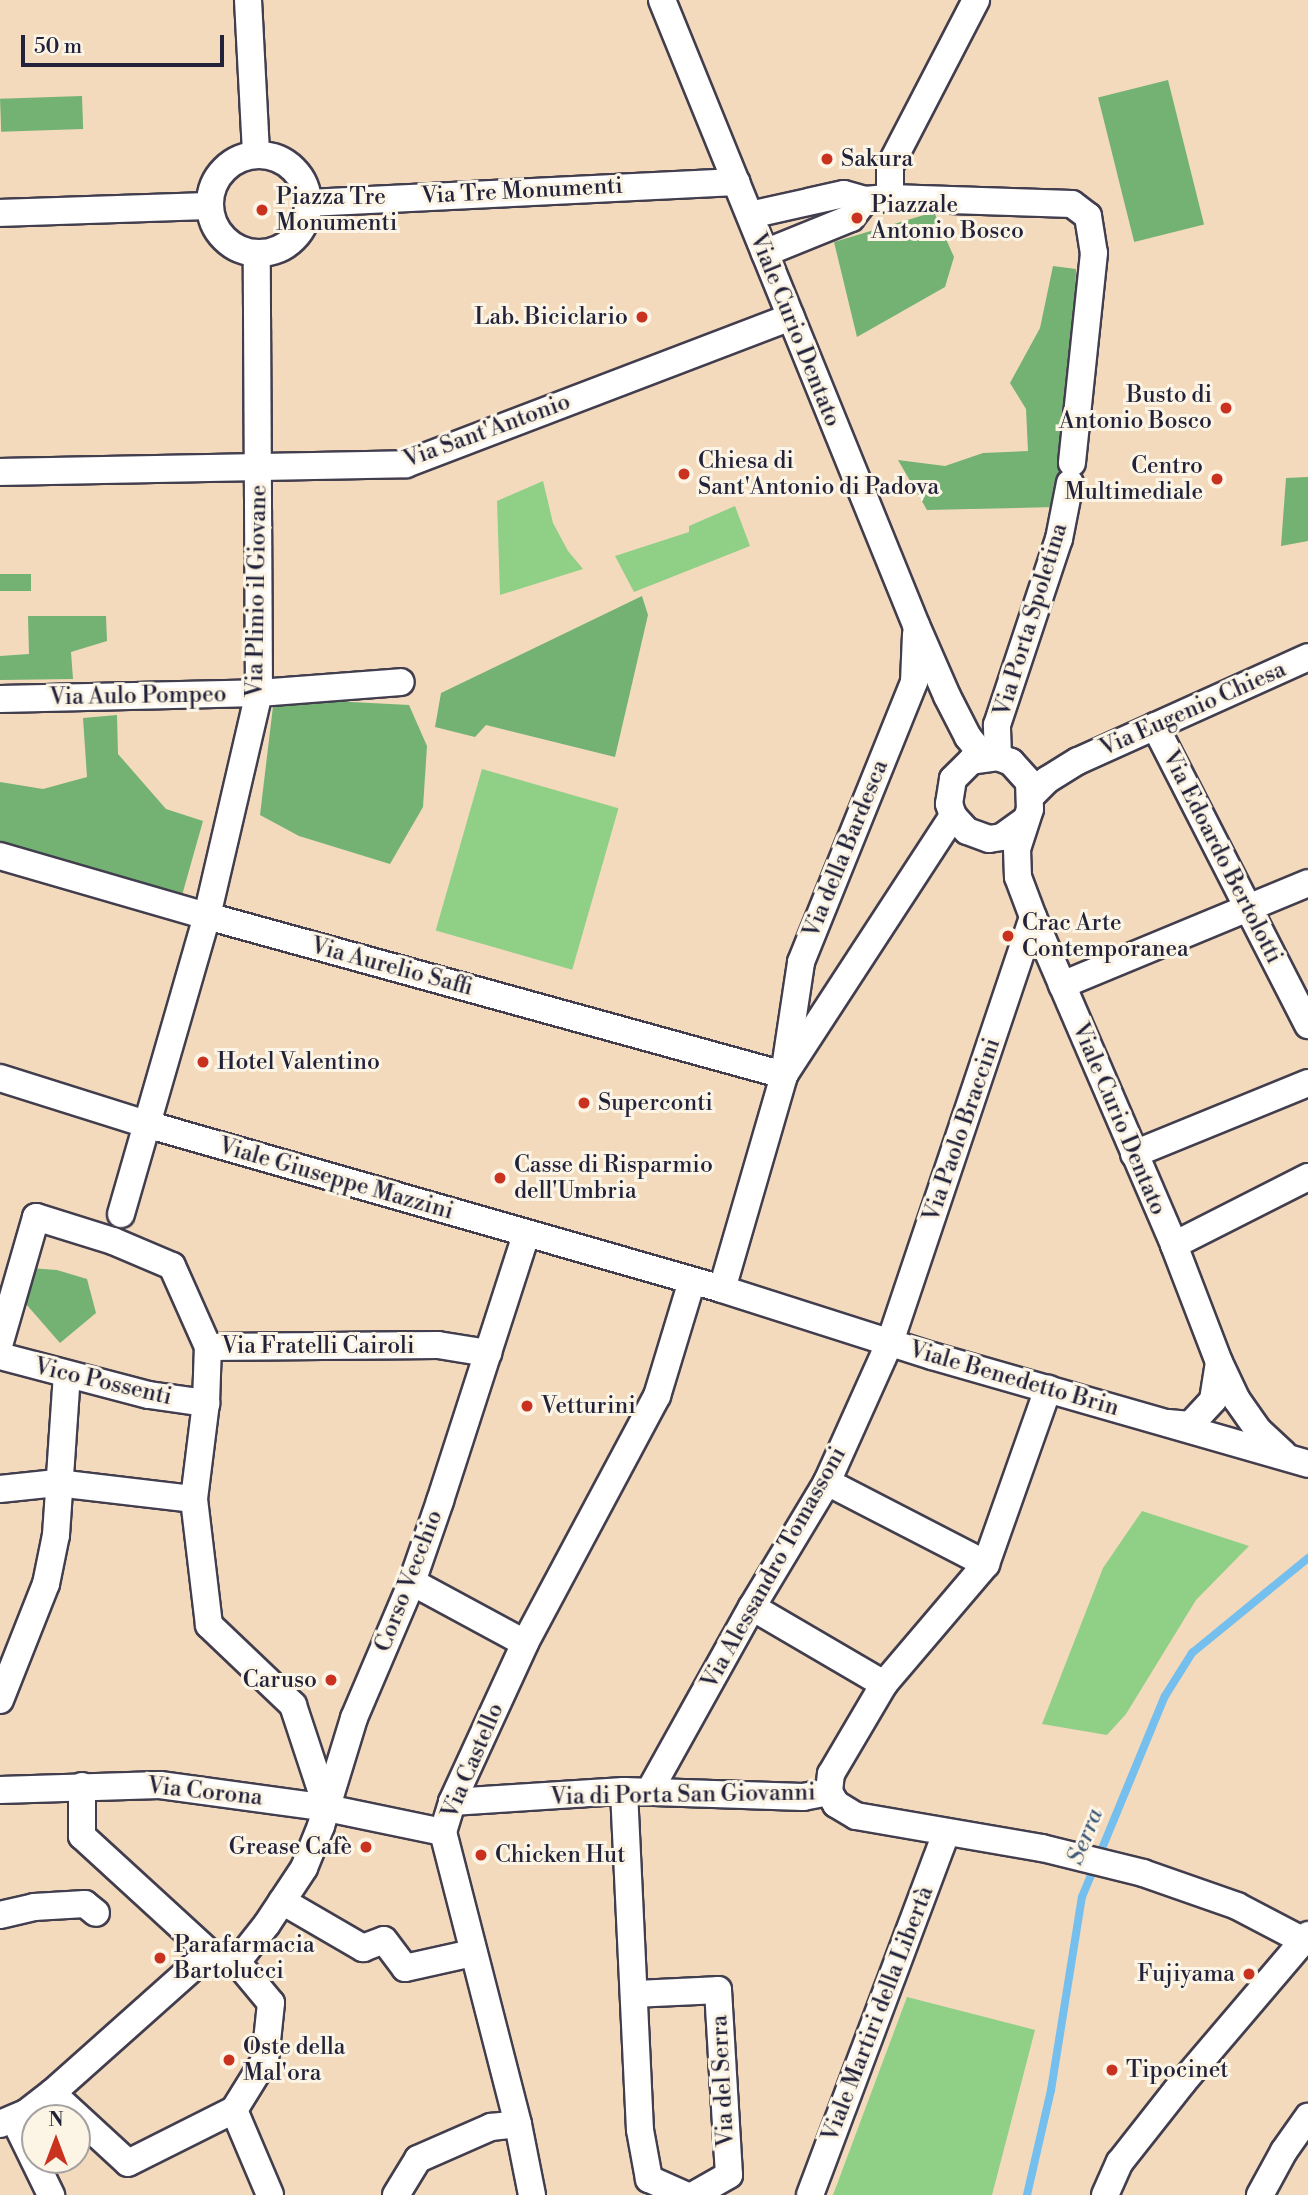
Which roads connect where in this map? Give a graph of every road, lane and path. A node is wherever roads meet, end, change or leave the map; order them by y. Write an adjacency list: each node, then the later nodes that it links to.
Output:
1 (248, 0): 4 (street)
2 (662, 0): 5 (street, Viale Curio Dentato)
3 (976, 0): 6 (street)
4 (256, 155): 7 (street); 8 (street)
5 (736, 182): 7 (street, Via Tre Monumenti); 10 (street, Viale Curio Dentato)
6 (878, 199): 10 (street); 12 (street); 22 (street, Via Porta Spoletina)
7 (308, 203): 11 (street)
8 (210, 206): 9 (street); 11 (street)
9 (0, 213)
10 (750, 215): 12 (street, Viale Curio Dentato)
11 (257, 253): 14 (street, Via Plinio il Giovane)
12 (765, 253): 13 (street, Viale Curio Dentato)
13 (790, 317): 14 (street, Via Sant'Antonio); 16 (street, Viale Curio Dentato)
14 (258, 469): 15 (street, Via Sant'Antonio); 19 (street, Via Plinio il Giovane)
15 (0, 472)
16 (916, 625): 22 (street, Viale Curio Dentato); 35 (street, Via della Bardesca)
17 (1308, 657): 21 (street, Via Eugenio Chiesa)
18 (401, 682): 19 (street, Via Aulo Pompeo)
19 (259, 693): 20 (street, Via Aulo Pompeo); 31 (street, Via Plinio il Giovane)
20 (0, 699)
21 (1156, 726): 23 (street, Via Eugenio Chiesa); 30 (street, Via Edoardo Bertolotti)
22 (988, 761): 23 (street, Via Eugenio Chiesa); 24 (street); 25 (street)
23 (1077, 761): 24 (street, Via Eugenio Chiesa)
24 (1028, 808): 26 (street); 28 (street, Viale Curio Dentato)
25 (953, 816): 26 (street); 35 (street, Via della Bardesca)
26 (976, 836): 28 (street, Viale Curio Dentato)
27 (0, 856): 31 (street, Via Aurelio Saffi)
28 (1018, 877): 32 (street, Viale Curio Dentato)
29 (1308, 883): 30 (street)
30 (1247, 908): 33 (street); 34 (street, Via Edoardo Bertolotti)
31 (206, 916): 35 (street, Via Aurelio Saffi); 38 (street, Via Plinio il Giovane)
32 (1033, 917): 33 (street, Viale Curio Dentato); 47 (street, Via Paolo Braccini)
33 (1062, 985): 39 (street, Viale Curio Dentato)
34 (1308, 1025)
35 (784, 1075): 45 (street, Via della Bardesca)
36 (0, 1078): 38 (street, Viale Giuseppe Mazzini)
37 (1308, 1083): 39 (street)
38 (146, 1124): 41 (street); 42 (street, Viale Giuseppe Mazzini)
39 (1134, 1154): 43 (street, Viale Curio Dentato)
40 (1308, 1177): 43 (street)
41 (121, 1214)
42 (526, 1234): 44 (street, Viale Giuseppe Mazzini); 49 (street, Corso Vecchio)
43 (1174, 1245): 51 (street, Viale Curio Dentato)
44 (692, 1281): 45 (street, Viale Benedetto Brin); 64 (street, Via Castello)
45 (722, 1289): 47 (street, Viale Benedetto Brin)
46 (0, 1342): 48 (street)
47 (890, 1342): 53 (street, Viale Benedetto Brin); 57 (street, Via Alessandro Tomassoni)
48 (208, 1347): 49 (street, Via Fratelli Cairoli); 54 (street, Via Fratelli Cairoli)
49 (488, 1353): 62 (street, Corso Vecchio)
50 (0, 1356): 52 (street, Vico Possenti)
51 (1219, 1362): 55 (street); 56 (street, Viale Curio Dentato)
52 (67, 1375): 54 (street, Vico Possenti); 58 (street)
53 (1048, 1389): 55 (street, Viale Benedetto Brin); 61 (street)
54 (206, 1403): 60 (street, Via Fratelli Cairoli)
55 (1160, 1422): 56 (street, Viale Benedetto Brin)
56 (1298, 1461)
57 (827, 1482): 61 (street); 63 (street, Via Alessandro Tomassoni)
58 (57, 1483): 59 (street); 60 (street); 66 (street)
59 (0, 1489)
60 (194, 1499): 72 (street, Via Fratelli Cairoli)
61 (986, 1564): 65 (street)
62 (412, 1583): 64 (street); 72 (street, Corso Vecchio)
63 (752, 1607): 65 (street); 69 (street, Via Alessandro Tomassoni)
64 (525, 1643): 71 (street, Via Castello)
65 (884, 1684): 70 (street)
66 (0, 1700)
67 (82, 1786): 68 (street, Via Corona); 72 (street, Via Corona); 80 (street)
68 (0, 1790)
69 (637, 1790): 70 (street, Via di Porta San Giovanni); 71 (street, Via di Porta San Giovanni); 81 (street)
70 (829, 1793): 74 (street, Via di Porta San Giovanni)
71 (452, 1802): 73 (street, Via Castello)
72 (327, 1808): 73 (street); 75 (street, Corso Vecchio)
73 (443, 1832): 79 (street, Via Castello)
74 (946, 1833): 78 (street, Via di Porta San Giovanni); 93 (street, Viale Martiri della Libertà)
75 (282, 1901): 79 (street); 80 (street, Corso Vecchio)
76 (96, 1913): 77 (street)
77 (0, 1915)
78 (1306, 1938): 94 (street)
79 (472, 1953): 86 (street, Via Castello)
80 (237, 1962): 82 (street); 83 (street)
81 (634, 1994): 91 (street); 92 (street, Via del Serra)
82 (52, 2093): 83 (street); 85 (street)
83 (234, 2110): 88 (street)
84 (1308, 2117): 95 (street)
85 (7, 2121): 87 (street)
86 (518, 2124): 89 (street); 90 (street, Via Castello)
87 (51, 2195)
88 (270, 2195)
89 (396, 2195)
90 (531, 2195)
91 (685, 2195)
92 (694, 2195)
93 (810, 2195)
94 (1105, 2195)
95 (1260, 2195)

